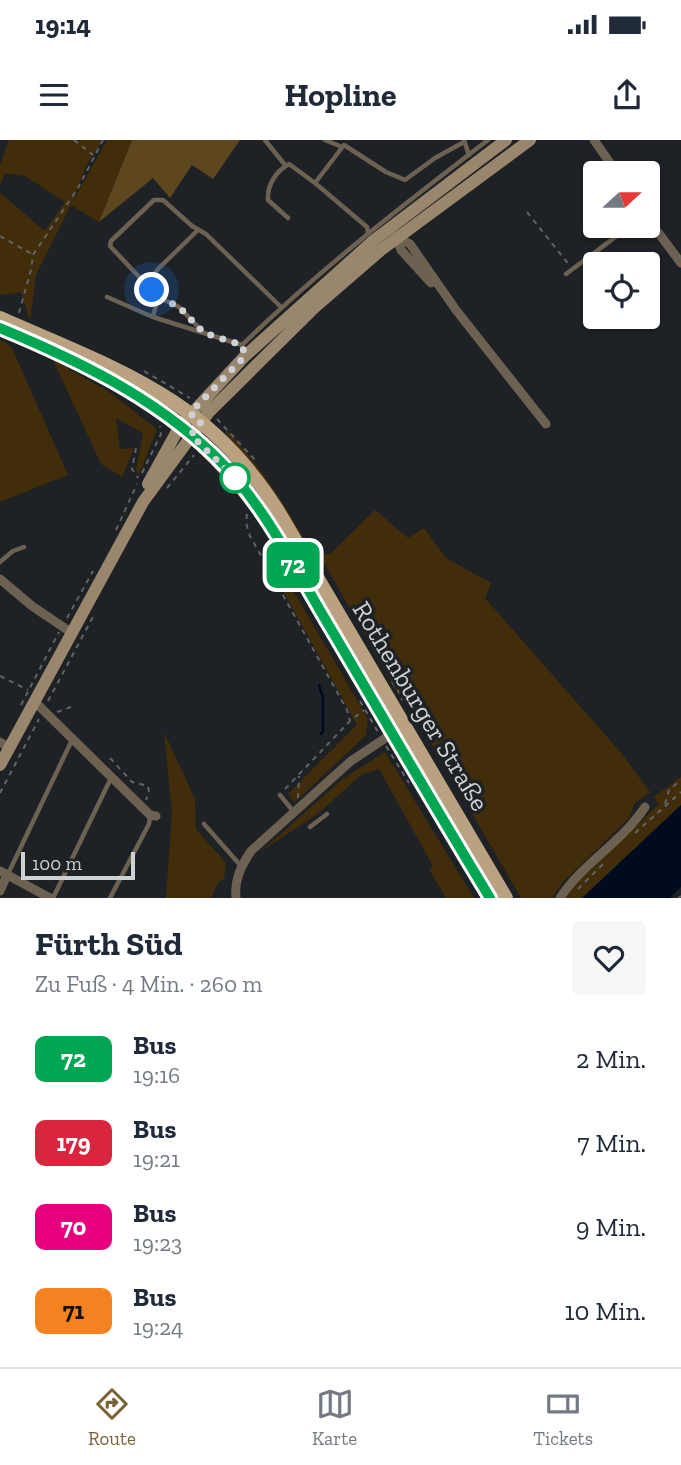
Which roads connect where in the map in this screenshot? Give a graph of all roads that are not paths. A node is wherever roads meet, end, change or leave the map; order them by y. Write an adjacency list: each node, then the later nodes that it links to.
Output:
1 (265, 140): 11 (lane)
2 (325, 140): 8 (lane)
3 (488, 140): 9 (lane)
4 (506, 140): 15 (main road)
5 (530, 140): 15 (main road)
6 (594, 140): 10 (street)
7 (464, 141): 8 (lane); 9 (lane)
8 (342, 147): 12 (lane)
9 (469, 155): 16 (lane)
10 (609, 161)
11 (285, 165): 12 (lane); 13 (lane)
12 (316, 183): 16 (lane)
13 (288, 218)
14 (198, 230): 21 (lane); 21 (lane); 24 (lane)
15 (393, 232): 29 (main road); 30 (main road); 31 (street)
16 (368, 233): 24 (lane)
17 (660, 235): 19 (street)
18 (614, 238): 20 (lane)
19 (681, 263)
20 (566, 274)
21 (147, 284): 23 (lane)
22 (107, 297): 25 (lane)
23 (158, 297): 25 (lane); 28 (lane)
24 (281, 307): 29 (lane)
25 (153, 317): 28 (lane)
26 (0, 318): 30 (main road, Rothenburger Straße)
27 (0, 328): 32 (main road, Rothenburger Straße)
28 (204, 333): 29 (lane)
29 (243, 350): 30 (main road)
30 (195, 411): 32 (main road); 38 (main road, Rothenburger Straße)
31 (546, 424)
32 (185, 430): 36 (main road); 38 (main road, Rothenburger Straße)
33 (24, 547): 34 (lane)
34 (0, 562)
35 (0, 579): 36 (street)
36 (67, 630): 37 (main road)
37 (35, 702): 39 (street); 40 (main road)
38 (393, 733): 45 (street); 56 (main road, Rothenburger Straße); 57 (main road, Rothenburger Straße)
39 (73, 740): 42 (street); 51 (lane)
40 (5, 745): 41 (main road)
41 (0, 765)
42 (111, 777): 47 (street); 53 (lane)
43 (280, 795): 45 (lane)
44 (645, 807): 58 (street)
45 (296, 809): 50 (street)
46 (327, 814): 49 (lane)
47 (153, 815): 54 (lane)
48 (204, 824): 50 (lane)
49 (310, 827)
50 (241, 866): 55 (street)
51 (4, 873): 52 (street); 53 (street)
52 (0, 891)
53 (51, 898)
54 (110, 898)
55 (236, 898)
56 (489, 898)
57 (506, 898)
58 (560, 898)

